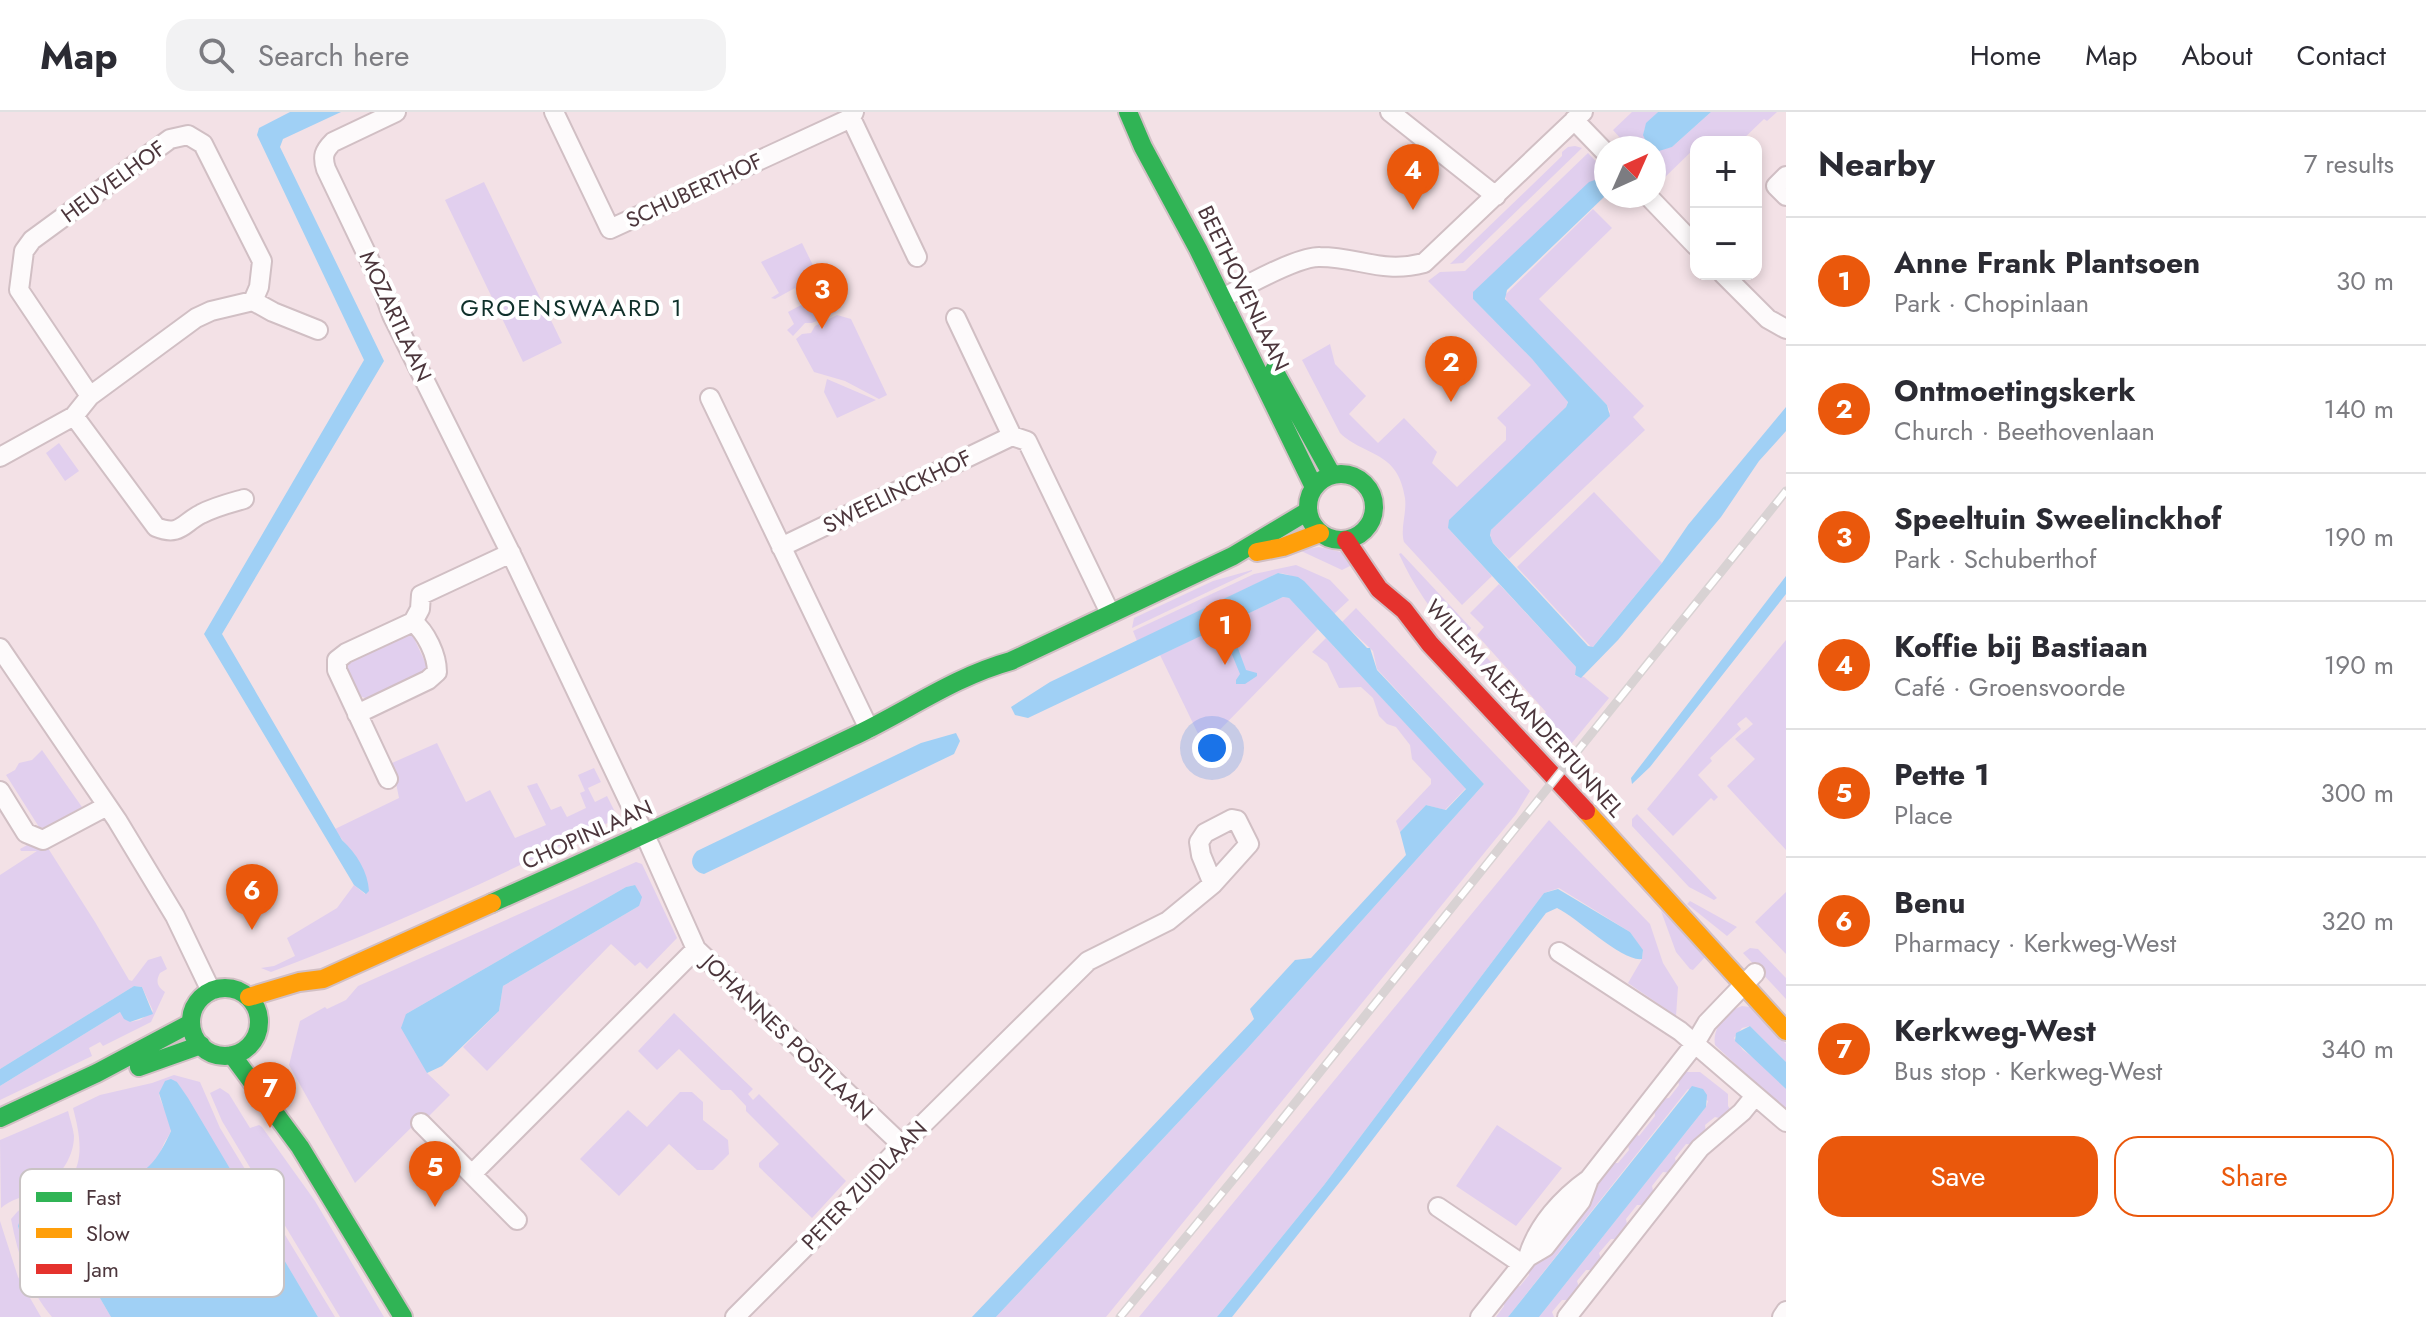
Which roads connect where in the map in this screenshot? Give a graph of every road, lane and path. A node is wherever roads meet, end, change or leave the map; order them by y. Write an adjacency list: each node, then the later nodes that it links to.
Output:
1 (396, 112): 34 (street, MOZARTLAAN)
2 (554, 112): 6 (street, SCHUBERTHOF)
3 (1128, 112): 16 (main road, BEETHOVENLAAN)
4 (1140, 112): 16 (main road, BEETHOVENLAAN)
5 (1390, 112): 10 (street)
6 (852, 115): 14 (street, SCHUBERTHOF)
7 (1579, 116): 8 (street); 10 (street)
8 (1594, 137)
9 (1786, 176): 11 (street)
10 (1496, 196): 16 (street)
11 (1786, 196)
12 (1660, 208): 13 (street)
13 (1690, 240)
14 (917, 257)
15 (1729, 280): 19 (street)
16 (1227, 296): 26 (main road, BEETHOVENLAAN); 27 (main road, BEETHOVENLAAN)
17 (253, 301): 20 (street); 21 (street); 21 (street, HEUVELHOF)
18 (956, 318): 24 (street)
19 (1786, 329)
20 (318, 330)
21 (90, 396): 23 (street)
22 (710, 398): 33 (street)
23 (74, 416): 25 (street); 28 (street)
24 (1012, 436): 33 (street, SWEELINCKHOF); 37 (street)
25 (0, 457)
26 (1332, 475): 27 (main road); 32 (main road)
27 (1314, 487): 29 (main road)
28 (244, 499)
29 (1308, 511): 30 (main road); 35 (main road, CHOPINLAAN)
30 (1320, 533): 31 (main road); 35 (main road, CHOPINLAAN)
31 (1346, 540): 32 (main road); 36 (main road, WILLEM ALEXANDERTUNNEL)
32 (1372, 542): 36 (main road, WILLEM ALEXANDERTUNNEL)
33 (781, 547): 41 (street)
34 (511, 553): 38 (street); 45 (street, MOZARTLAAN)
35 (1233, 556): 37 (main road, CHOPINLAAN)
36 (1404, 610): 50 (main road, WILLEM ALEXANDERTUNNEL)
37 (1110, 613): 41 (main road, CHOPINLAAN)
38 (413, 622): 40 (street); 40 (street)
39 (0, 648): 44 (street)
40 (357, 714): 42 (street)
41 (869, 729): 45 (main road, CHOPINLAAN)
42 (388, 779)
43 (0, 791): 44 (street)
44 (107, 806): 51 (street)
45 (645, 835): 47 (street, JOHANNES POSTLAAN); 49 (main road, CHOPINLAAN)
46 (1213, 884): 66 (street, PETER ZUIDLAAN)
47 (696, 949): 66 (street, JOHANNES POSTLAAN); 68 (street)
48 (1559, 952): 58 (street)
49 (323, 979): 52 (main road, CHOPINLAAN); 53 (main road, CHOPINLAAN)
50 (1749, 979): 54 (main road); 56 (main road); 58 (street)
51 (211, 991): 52 (main road); 55 (main road)
52 (249, 997): 59 (main road)
53 (291, 1003)
54 (1786, 1006)
55 (191, 1023): 57 (main road); 61 (main road)
56 (1786, 1031)
57 (201, 1045): 60 (main road); 61 (main road)
58 (1694, 1045): 62 (street); 71 (street)
59 (250, 1046): 60 (main road); 67 (main road)
60 (232, 1055): 67 (main road)
61 (85, 1080): 63 (main road)
62 (1755, 1096): 64 (street); 76 (street)
63 (0, 1118)
64 (1786, 1122)
65 (421, 1123): 68 (street)
66 (902, 1145): 74 (street, PETER ZUIDLAAN)
67 (300, 1147): 73 (main road)
68 (472, 1174): 70 (street)
69 (1438, 1207): 71 (street)
70 (517, 1220)
71 (1525, 1261): 75 (street)
72 (1786, 1311): 77 (street)
73 (403, 1317)
74 (735, 1317)
75 (1480, 1317)
76 (1567, 1317)
77 (1782, 1317)

